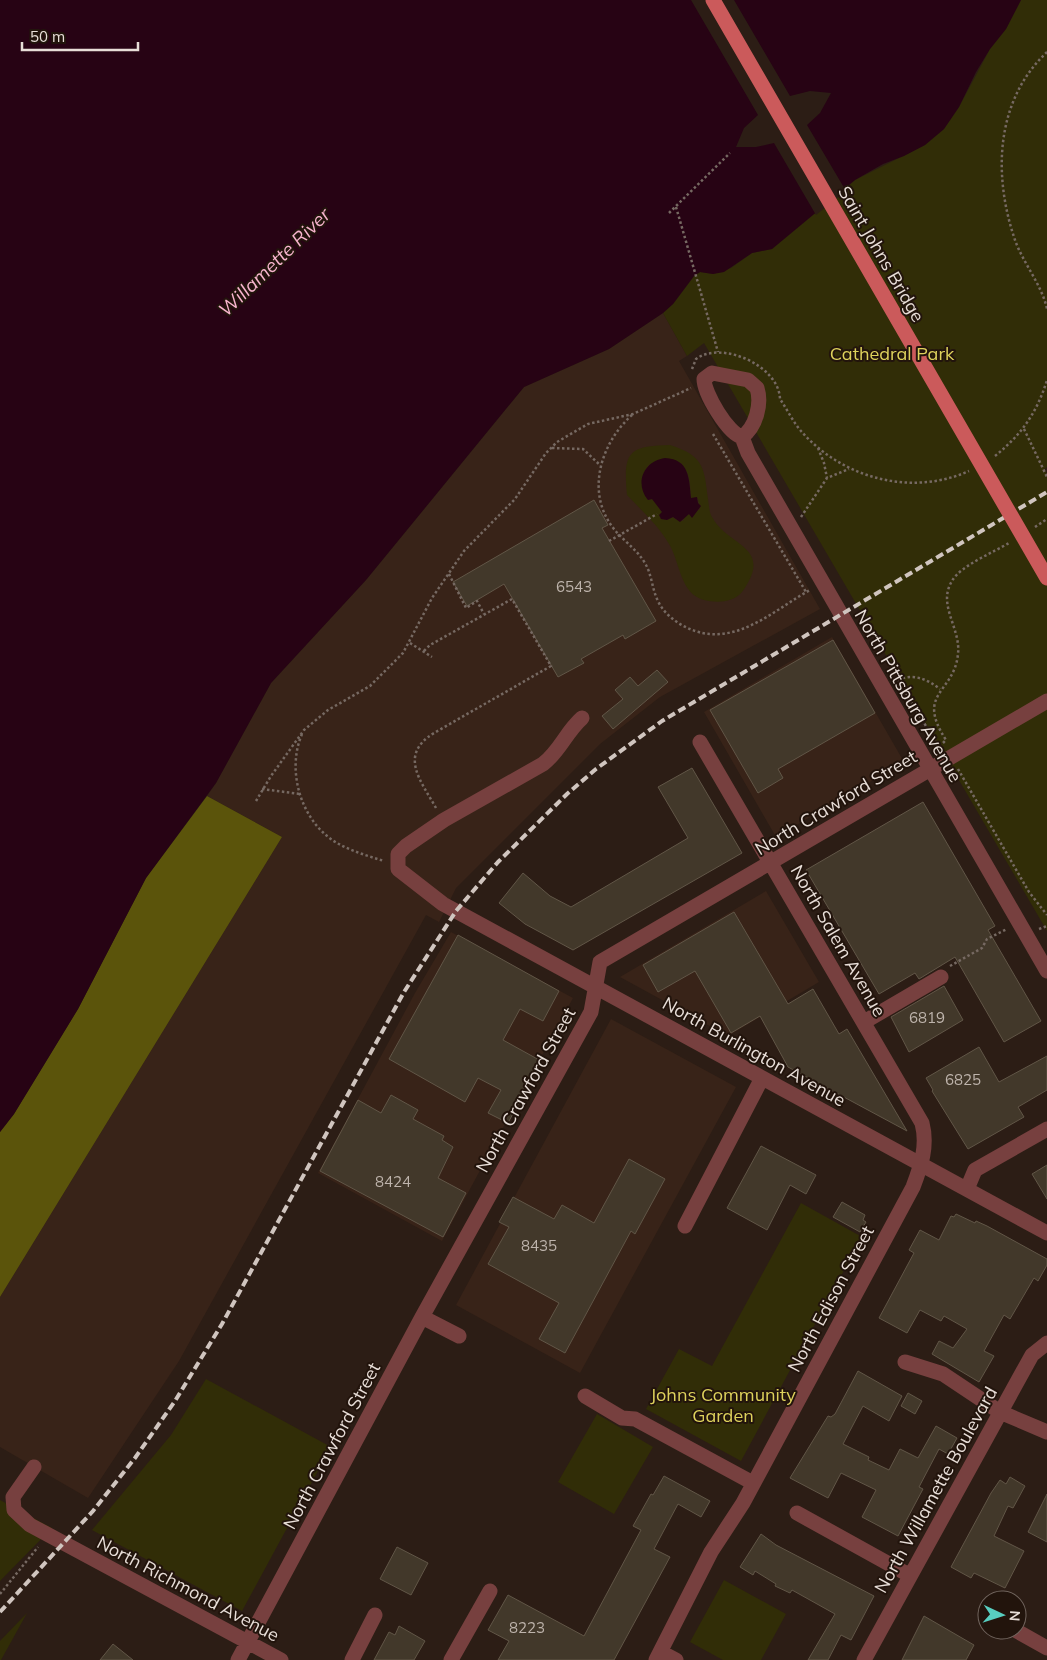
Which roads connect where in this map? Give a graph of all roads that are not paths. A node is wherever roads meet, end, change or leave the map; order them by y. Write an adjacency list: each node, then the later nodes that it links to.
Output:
1 (712, 0): 3 (main road, Saint Johns Bridge, bridge)
2 (742, 437): 7 (street, North Pittsburg Avenue)
3 (1047, 578)
4 (1047, 701): 7 (street, North Crawford Street)
5 (582, 718): 11 (street, North Burlington Avenue)
6 (700, 742): 8 (street, North Salem Avenue)
7 (930, 770): 8 (street, North Crawford Street); 9 (street, North Pittsburg Avenue)
8 (771, 863): 11 (street, North Crawford Street); 12 (street, North Salem Avenue)
9 (1047, 971)
10 (941, 977): 12 (street)
11 (595, 987): 13 (street, North Burlington Avenue); 19 (street, North Crawford Street)
12 (864, 1022): 15 (street, North Salem Avenue)
13 (762, 1078): 15 (street, North Burlington Avenue); 17 (street)
14 (1047, 1128): 16 (street)
15 (922, 1164): 16 (street, North Burlington Avenue); 27 (street, North Edison Street)
16 (967, 1189): 18 (street, North Burlington Avenue)
17 (685, 1226)
18 (1047, 1233)
19 (422, 1317): 20 (street); 33 (street, North Crawford Street)
20 (458, 1336)
21 (1047, 1343): 24 (street, North Willamette Boulevard)
22 (905, 1362): 24 (street)
23 (585, 1396): 27 (street)
24 (1000, 1412): 25 (street); 29 (street, North Willamette Boulevard)
25 (1047, 1432)
26 (34, 1467): 33 (street, North Richmond Avenue)
27 (753, 1483): 35 (street, North Edison Street)
28 (797, 1513): 29 (street)
29 (909, 1575): 41 (street, North Willamette Boulevard)
30 (490, 1591): 39 (street)
31 (375, 1615): 38 (street)
32 (1027, 1637): 34 (street)
33 (248, 1642): 36 (street, North Crawford Street); 37 (street, North Richmond Avenue)
34 (1047, 1648)
35 (659, 1656): 40 (street)
36 (238, 1660)
37 (281, 1660)
38 (352, 1660)
39 (451, 1660)
40 (676, 1660)
41 (864, 1660)

